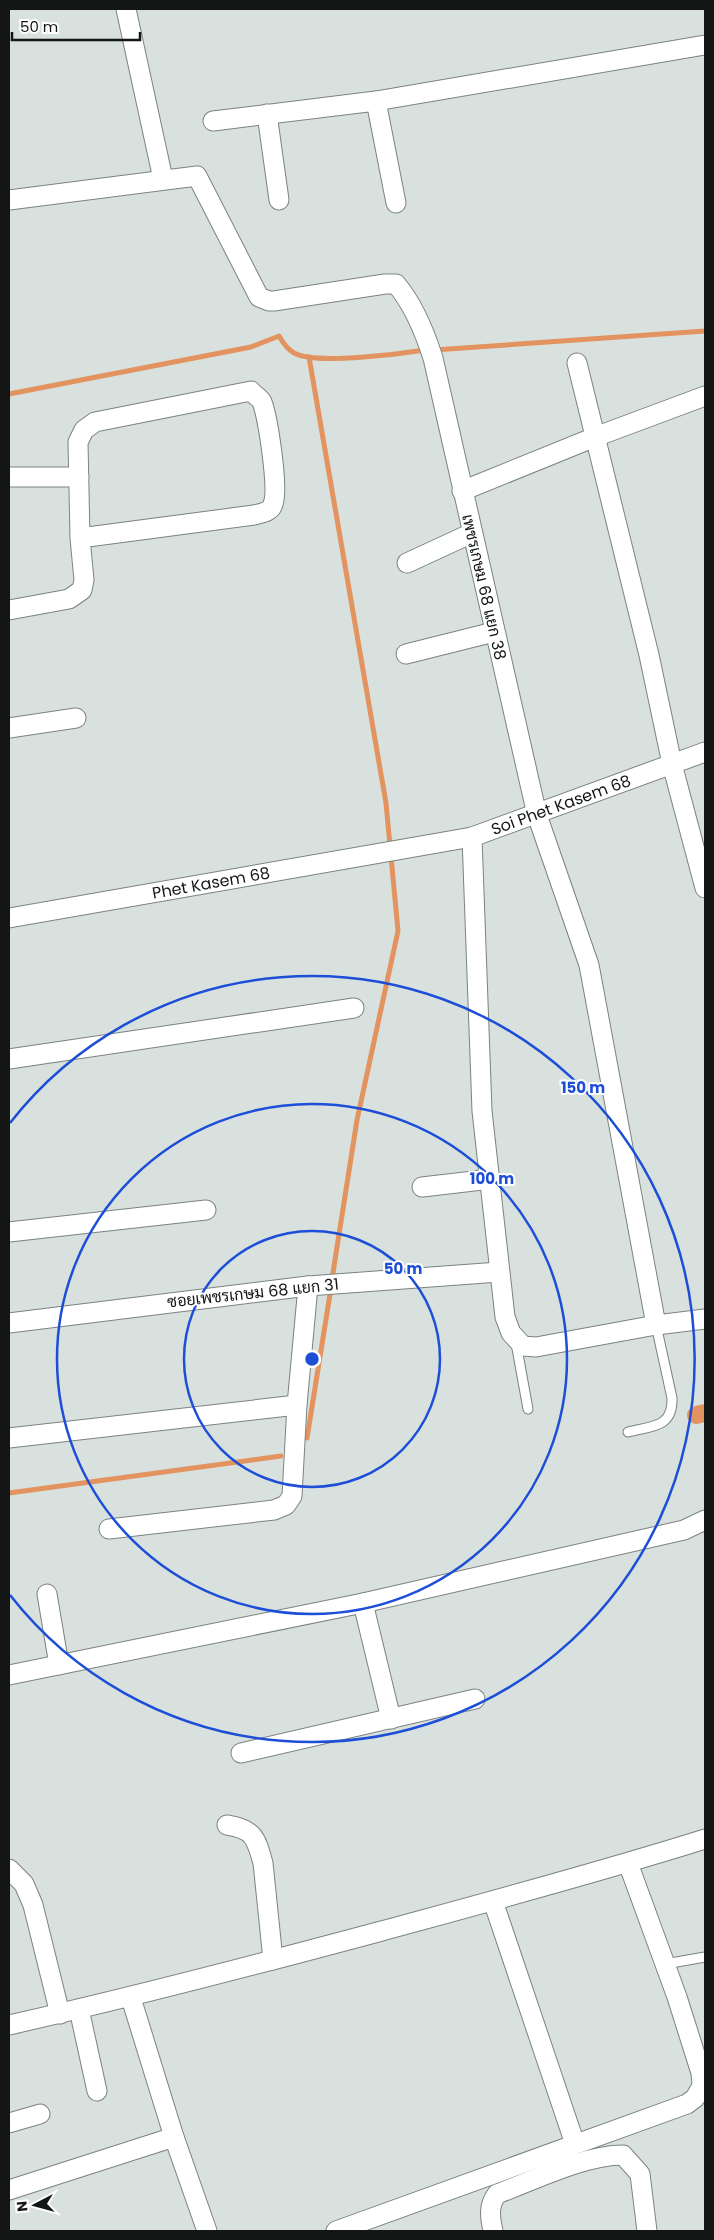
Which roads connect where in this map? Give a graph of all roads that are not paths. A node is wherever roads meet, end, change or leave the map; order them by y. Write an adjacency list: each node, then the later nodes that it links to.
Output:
1 (126, 9): 6 (street)
2 (705, 45): 3 (street)
3 (376, 101): 4 (street); 9 (street)
4 (267, 114): 5 (street); 8 (street)
5 (213, 121)
6 (163, 179): 7 (street); 15 (street, เพชรเกษม 68 แยก 38)
7 (9, 200)
8 (279, 200)
9 (396, 202)
10 (577, 363): 12 (street)
11 (705, 396): 12 (street)
12 (595, 437): 15 (street); 25 (street)
13 (9, 477): 14 (street)
14 (79, 477): 17 (street); 17 (street)
15 (462, 491): 16 (street, เพชรเกษม 68 แยก 38)
16 (472, 534): 18 (street); 20 (street, เพชรเกษม 68 แยก 38)
17 (80, 538): 19 (street)
18 (406, 563)
19 (9, 610)
20 (494, 632): 21 (street); 26 (street, เพชรเกษม 68 แยก 38)
21 (406, 654)
22 (76, 718): 23 (street)
23 (9, 728)
24 (705, 752): 25 (street, Soi Phet Kasem 68)
25 (672, 764): 26 (street, Soi Phet Kasem 68); 29 (street)
26 (537, 815): 27 (street, Soi Phet Kasem 68); 41 (street, เพชรเกษม 68 แยก 38)
27 (472, 837): 28 (street, Soi Phet Kasem 68); 33 (street)
28 (413, 847): 30 (street, Phet Kasem 68)
29 (705, 888)
30 (9, 918)
31 (354, 1008): 32 (street)
32 (9, 1058)
33 (491, 1179): 34 (street); 37 (street)
34 (422, 1187)
35 (206, 1210): 36 (street)
36 (9, 1232)
37 (499, 1272): 38 (street, ซอยเพชรเกษม 68 แยก 31); 42 (street)
38 (308, 1286): 40 (street, ซอยเพชรเกษม 68 แยก 31); 43 (street)
39 (705, 1318): 41 (street)
40 (9, 1323)
41 (656, 1325): 42 (street); 45 (lane)
42 (516, 1342): 44 (lane)
43 (297, 1405): 46 (street); 48 (street)
44 (528, 1409)
45 (628, 1432)
46 (9, 1438)
47 (705, 1520): 50 (street)
48 (109, 1529)
49 (47, 1594): 51 (street)
50 (363, 1603): 51 (street); 54 (street)
51 (59, 1665): 52 (street)
52 (9, 1675)
53 (475, 1699): 54 (street)
54 (391, 1719): 55 (street)
55 (241, 1753)
56 (227, 1825): 62 (street)
57 (705, 1839): 58 (street)
58 (628, 1863): 60 (street); 63 (street)
59 (9, 1869): 66 (street)
60 (494, 1901): 62 (street); 72 (street)
61 (705, 1957): 63 (lane)
62 (273, 1960): 64 (street)
63 (666, 1964): 72 (street)
64 (130, 1998): 65 (street); 71 (street)
65 (79, 2009): 66 (street); 68 (street)
66 (60, 2014): 67 (street)
67 (9, 2025)
68 (97, 2092)
69 (40, 2114): 70 (street)
70 (9, 2122)
71 (174, 2137): 73 (street); 74 (street)
72 (575, 2144): 75 (street)
73 (9, 2190)
74 (207, 2231)
75 (336, 2231)
76 (493, 2231): 77 (street)
77 (647, 2231)

